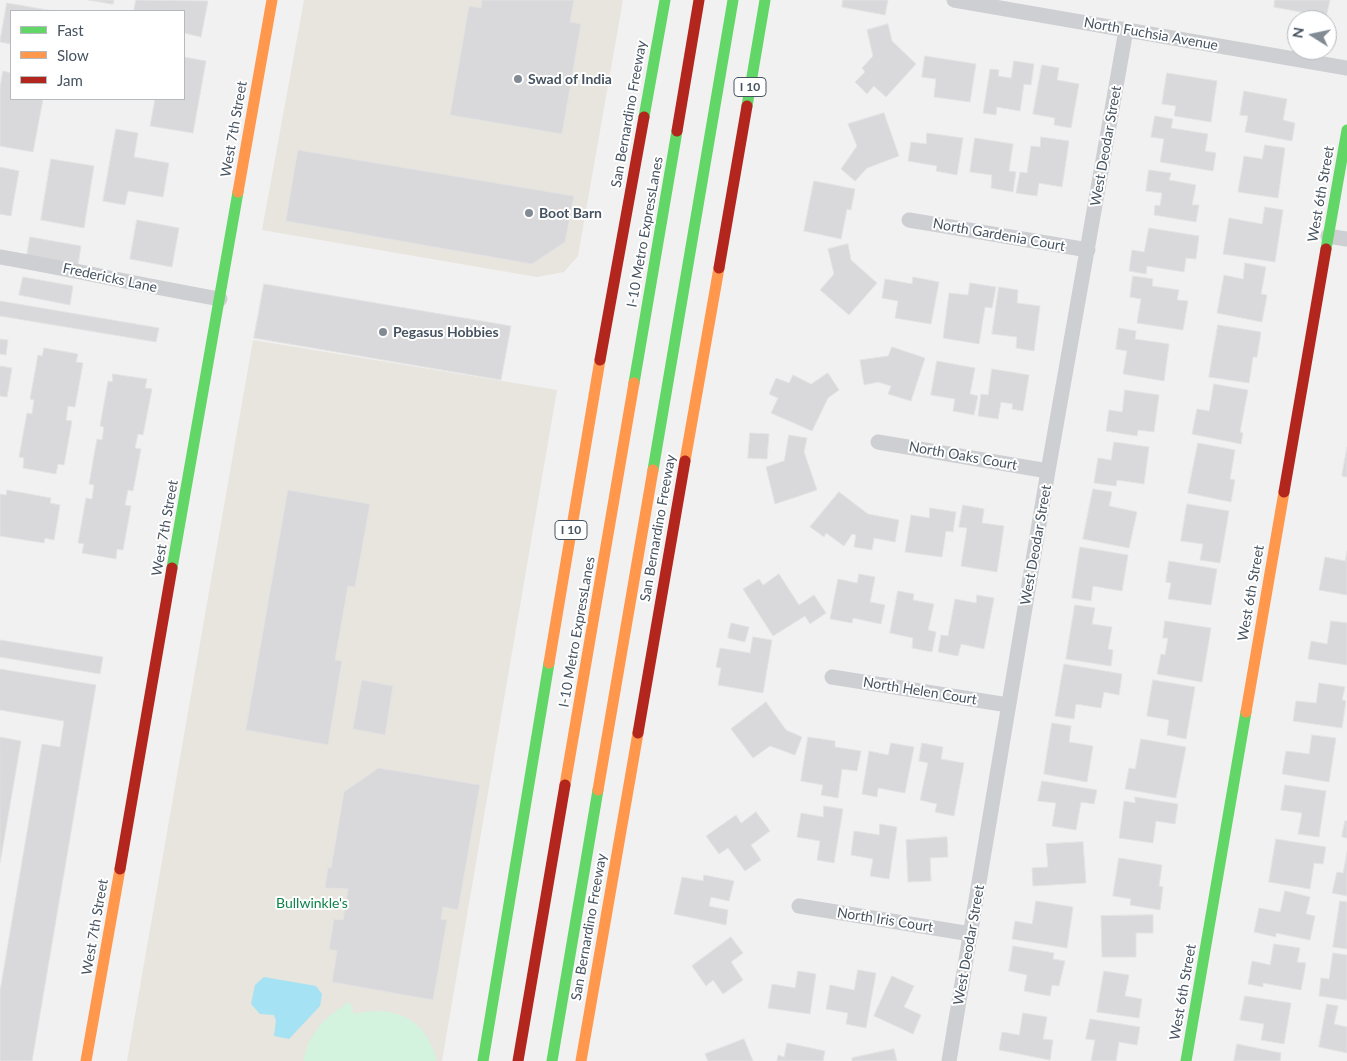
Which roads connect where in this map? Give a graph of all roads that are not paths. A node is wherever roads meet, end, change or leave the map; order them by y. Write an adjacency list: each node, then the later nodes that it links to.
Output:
1 (272, 0): 15 (main road, West 7th Street)
2 (665, 0): 23 (main road, San Bernardino Freeway / I 10)
3 (699, 0): 24 (main road, I-10 Metro ExpressLanes)
4 (733, 0): 25 (main road)
5 (765, 0): 26 (main road, San Bernardino Freeway / I 10)
6 (954, 0): 7 (street, North Fuchsia Avenue)
7 (1126, 30): 8 (street, North Fuchsia Avenue); 13 (street, West Deodar Street)
8 (1347, 68)
9 (1347, 130): 11 (main road, West 6th Street)
10 (910, 220): 13 (street, North Gardenia Court)
11 (1328, 236): 12 (street); 28 (main road, West 6th Street)
12 (1347, 239)
13 (1088, 250): 17 (street, West Deodar Street)
14 (0, 257): 15 (street, Fredericks Lane)
15 (220, 298): 22 (main road, West 7th Street)
16 (878, 442): 17 (street, North Oaks Court)
17 (1048, 471): 19 (street, West Deodar Street)
18 (832, 677): 19 (street, North Helen Court)
19 (1008, 705): 21 (street, West Deodar Street)
20 (799, 906): 21 (street, North Iris Court)
21 (971, 934): 27 (street, West Deodar Street)
22 (86, 1061)
23 (483, 1061)
24 (518, 1061)
25 (552, 1061)
26 (581, 1061)
27 (949, 1061)
28 (1186, 1061)

